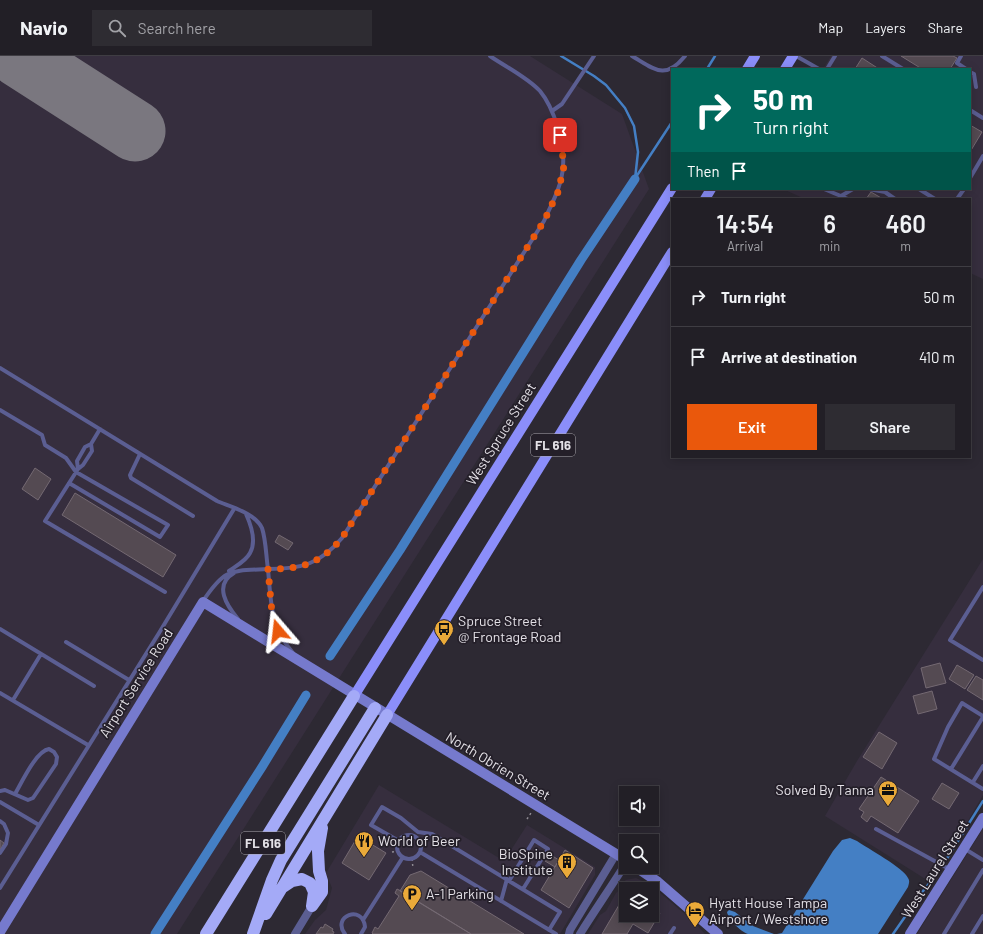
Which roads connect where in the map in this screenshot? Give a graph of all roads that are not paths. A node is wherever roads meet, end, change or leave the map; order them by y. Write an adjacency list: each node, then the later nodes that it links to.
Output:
1 (490, 56): 21 (lane)
2 (632, 56): 11 (lane)
3 (685, 56): 12 (lane)
4 (755, 56): 13 (main road)
5 (793, 56): 14 (main road)
6 (796, 56): 15 (lane)
7 (835, 56): 16 (lane)
8 (882, 56): 17 (lane)
9 (961, 56): 18 (lane)
10 (593, 57): 21 (lane)
11 (671, 68)
12 (672, 68)
13 (748, 68)
14 (786, 68)
15 (817, 68)
16 (828, 68)
17 (901, 68)
18 (964, 68)
19 (971, 72): 20 (lane)
20 (976, 87)
21 (552, 111): 46 (lane)
22 (971, 111): 23 (lane)
23 (983, 118)
24 (983, 156): 25 (lane)
25 (971, 176)
26 (671, 190): 61 (main road, West Spruce Street / FL 616)
27 (826, 190): 31 (lane)
28 (850, 190): 31 (lane)
29 (874, 190): 33 (lane)
30 (921, 190): 34 (lane)
31 (841, 196): 32 (lane)
32 (846, 198)
33 (894, 198)
34 (933, 198)
35 (671, 254): 64 (main road, FL 616)
36 (0, 368): 38 (lane)
37 (0, 410): 41 (lane)
38 (100, 429): 39 (lane); 40 (lane)
39 (91, 444): 41 (lane); 41 (lane)
40 (140, 454): 43 (lane); 45 (lane)
41 (77, 470): 42 (lane); 42 (lane)
42 (69, 483): 50 (lane)
43 (234, 509): 44 (lane); 58 (lane)
44 (245, 513): 46 (lane); 48 (lane)
45 (193, 516)
46 (268, 569): 47 (lane); 57 (lane)
47 (241, 570): 48 (lane); 52 (lane)
48 (220, 579): 51 (lane)
49 (983, 587): 56 (lane)
50 (164, 592)
51 (203, 602): 52 (street); 103 (street, Airport Service Road)
52 (246, 628): 57 (street)
53 (0, 629): 55 (lane)
54 (66, 642): 58 (lane)
55 (41, 654): 59 (lane); 62 (lane)
56 (983, 660)
57 (301, 662): 61 (street)
58 (130, 680): 66 (lane)
59 (94, 686)
60 (0, 693): 62 (lane)
61 (354, 696): 63 (street, North Obrien Street); 104 (highway, FL 616)
62 (12, 700): 66 (lane)
63 (375, 708): 64 (street, North Obrien Street); 105 (highway)
64 (386, 715): 75 (highway, FL 616); 85 (street, North Obrien Street)
65 (983, 716): 68 (lane); 68 (lane)
66 (88, 745): 77 (lane)
67 (983, 766): 69 (lane)
68 (951, 769): 69 (lane)
69 (973, 782): 70 (lane)
70 (983, 789)
71 (0, 791): 72 (lane)
72 (15, 794): 72 (lane)
73 (0, 802): 77 (lane)
74 (983, 818): 82 (street, West Laurel Street)
75 (324, 819): 94 (highway, FL 616); 98 (highway)
76 (0, 822): 84 (lane)
77 (39, 825): 95 (lane)
78 (876, 829): 89 (lane)
79 (418, 832): 80 (lane); 81 (lane); 93 (lane)
80 (415, 837): 81 (lane); 83 (lane)
81 (399, 841): 87 (lane)
82 (964, 849): 88 (lane); 89 (street, West Laurel Street)
83 (420, 852): 87 (lane); 97 (lane)
84 (0, 853)
85 (616, 854): 86 (street, North Obrien Street); 110 (street)
86 (619, 856)
87 (403, 857): 100 (lane)
88 (983, 860)
89 (951, 870): 114 (street, West Laurel Street)
90 (983, 870): 115 (lane)
91 (619, 874): 111 (street)
92 (646, 874): 113 (street)
93 (508, 880): 96 (lane); 96 (lane); 97 (lane)
94 (282, 887): 98 (highway); 105 (highway, FL 616)
95 (0, 888)
96 (523, 890): 102 (lane)
97 (501, 901): 102 (lane)
98 (312, 906): 106 (street)
99 (983, 916): 116 (lane)
100 (363, 920): 107 (lane); 108 (lane)
101 (674, 928): 112 (lane)
102 (549, 930): 109 (lane)
103 (0, 932)
104 (206, 934)
105 (253, 934)
106 (295, 934)
107 (345, 934)
108 (361, 934)
109 (556, 934)
110 (569, 934)
111 (580, 934)
112 (670, 934)
113 (718, 934)
114 (910, 934)
115 (944, 934)
116 (972, 934)

